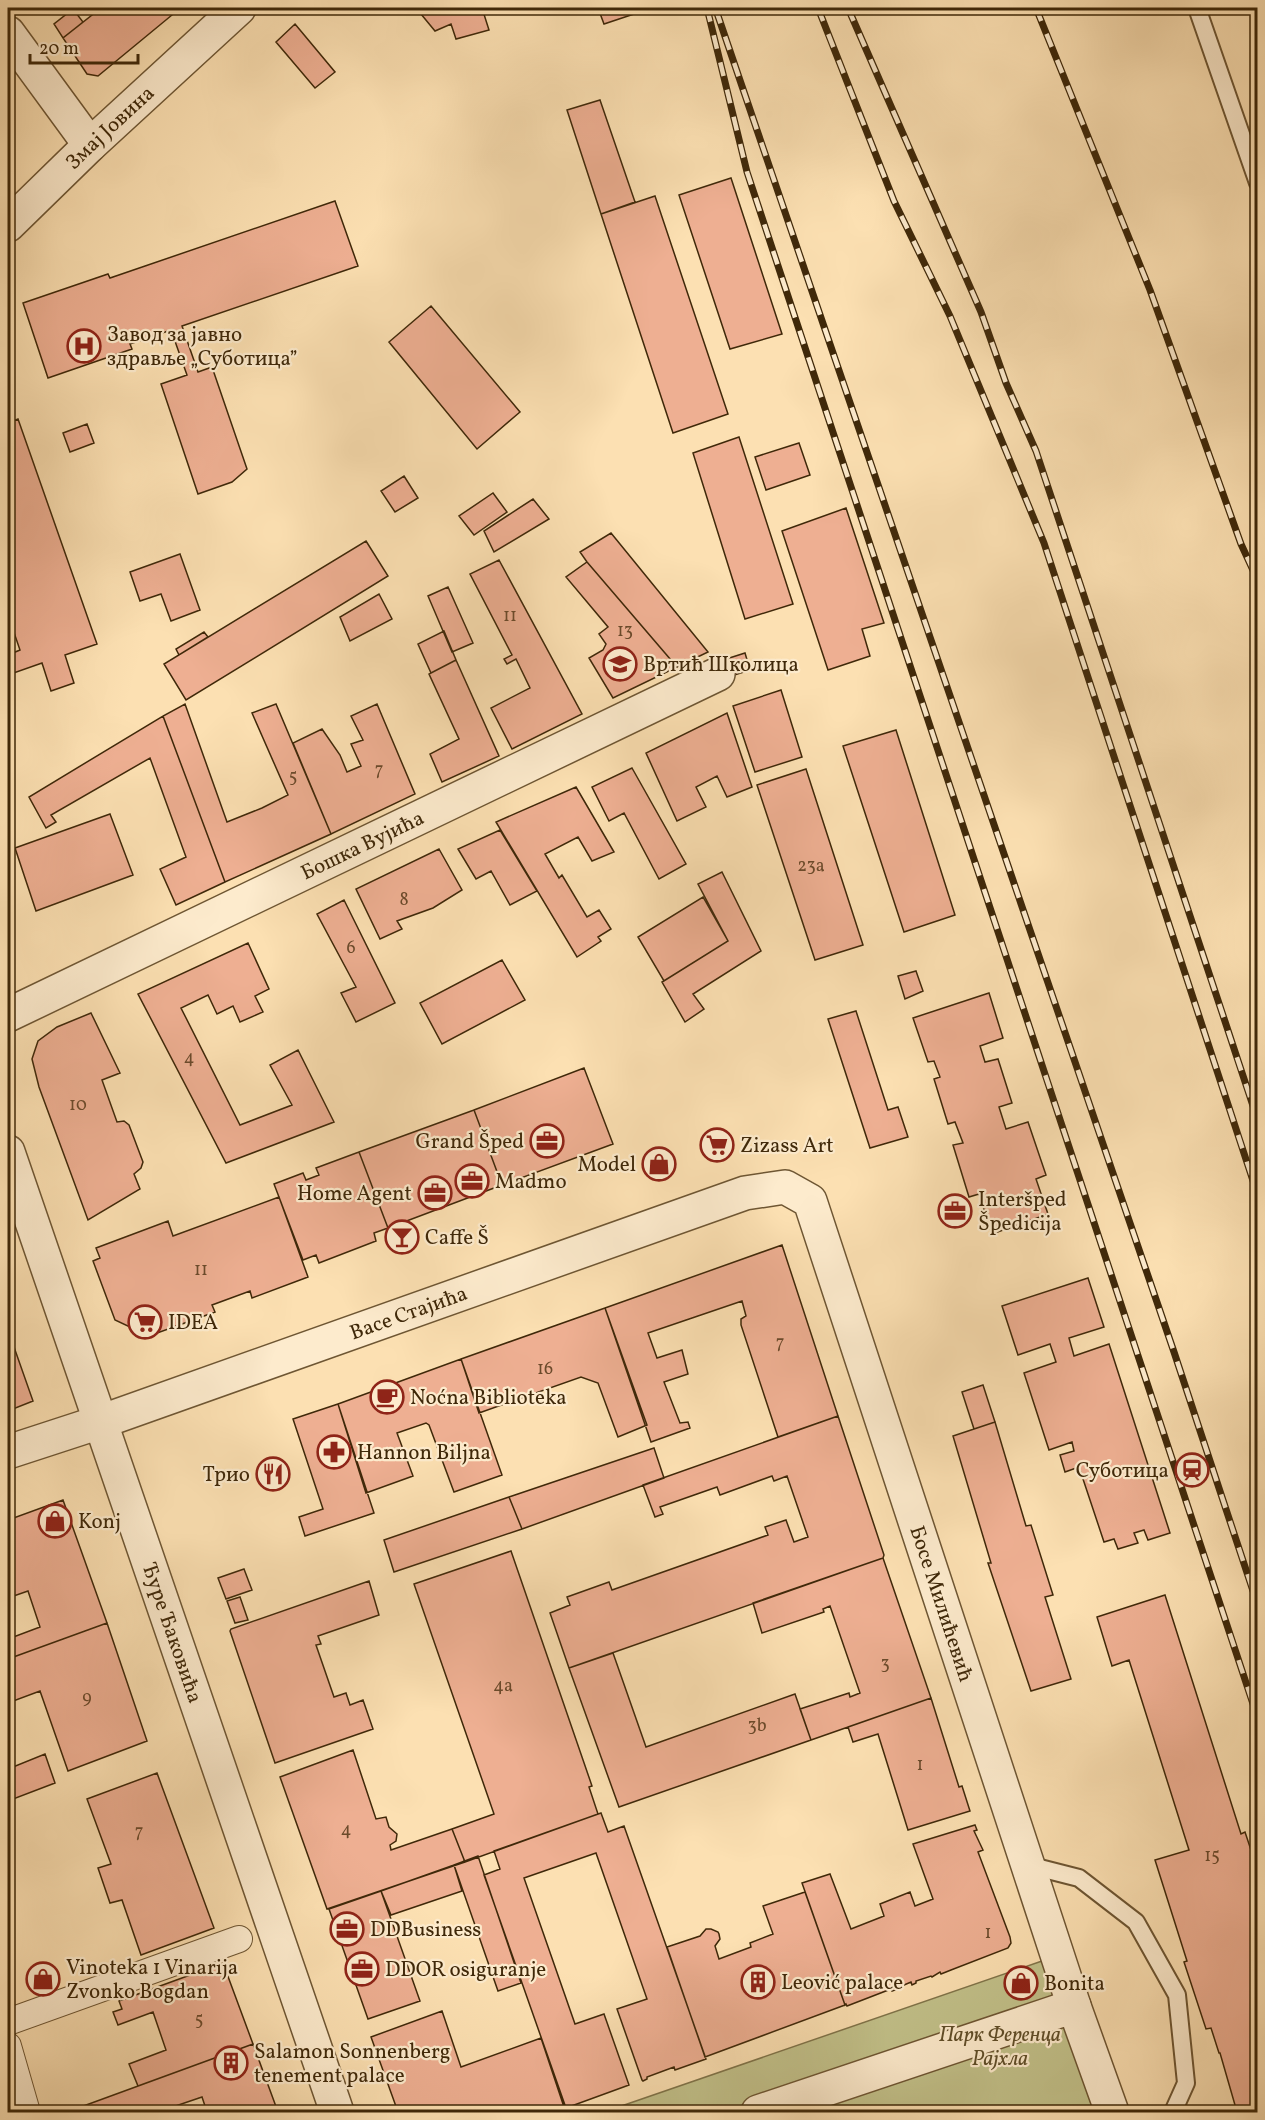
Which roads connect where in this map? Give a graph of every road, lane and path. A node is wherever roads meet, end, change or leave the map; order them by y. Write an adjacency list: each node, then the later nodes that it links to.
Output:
1 (239, 8): 4 (street, Змај Јовина)
2 (1197, 8): 5 (lane)
3 (8, 33): 4 (street)
4 (90, 145): 6 (street, Змај Јовина)
5 (1257, 183)
6 (8, 225)
7 (718, 674): 8 (street, Бошка Вујића)
8 (8, 1015)
9 (8, 1152): 11 (street, Ђуре Ђаковића)
10 (810, 1201): 11 (street, Васе Стајића); 13 (street, Босе Милићевић)
11 (100, 1422): 12 (street, Васе Стајића); 19 (street, Ђуре Ђаковића)
12 (8, 1452)
13 (1028, 1865): 15 (street, Босе Милићевић); 22 (lane)
14 (239, 1939): 16 (street)
15 (1074, 2006): 20 (street); 21 (street)
16 (8, 2022)
17 (8, 2046): 18 (street)
18 (27, 2112)
19 (338, 2112)
20 (758, 2112)
21 (1112, 2112)
22 (1173, 2112)

